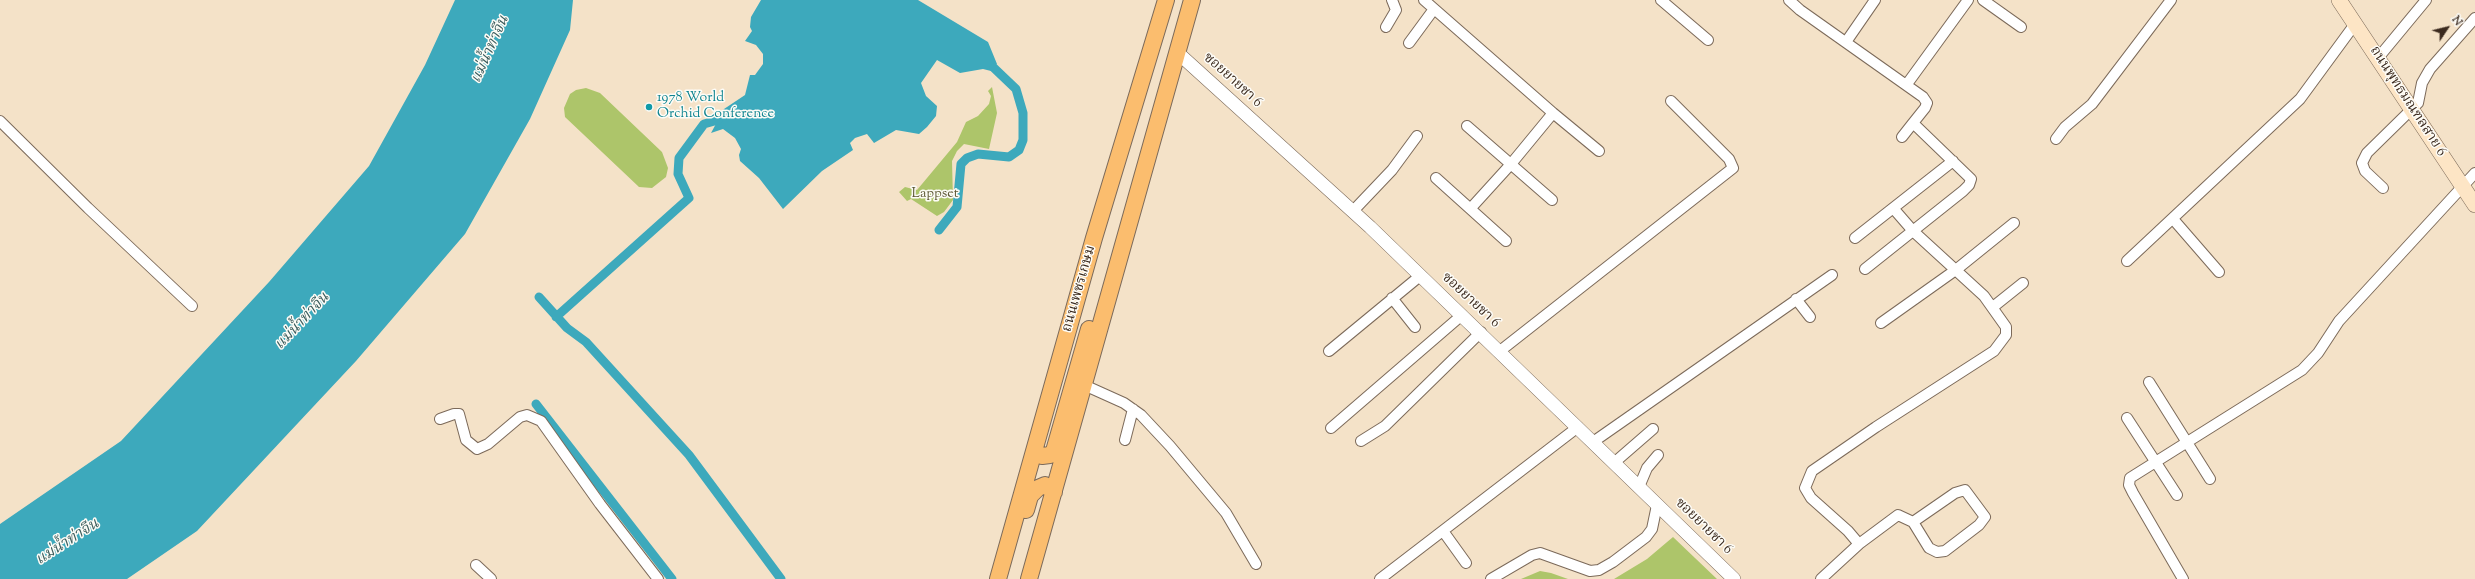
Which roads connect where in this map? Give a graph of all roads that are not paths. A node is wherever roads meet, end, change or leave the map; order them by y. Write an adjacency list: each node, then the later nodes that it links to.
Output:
1 (1166, 0): 81 (main road, ถนนเพชรเกษม)
2 (1192, 0): 21 (main road, ถนนเพชรเกษม)
3 (1392, 0): 16 (street)
4 (1424, 0): 13 (street)
5 (1661, 0): 18 (street)
6 (1789, 0): 20 (street)
7 (1875, 0): 20 (street)
8 (1968, 0): 23 (street)
9 (1984, 0): 17 (street)
10 (2171, 0): 32 (street)
11 (2339, 0): 15 (main road, ถนนพุทธมณฑลสาย 6)
12 (2426, 0): 22 (street)
13 (1434, 9): 19 (street); 26 (street)
14 (2475, 18): 25 (street)
15 (2355, 24): 22 (main road, ถนนพุทธมณฑลสาย 6); 45 (street)
16 (1386, 27)
17 (2021, 27)
18 (1708, 40)
19 (1409, 42)
20 (1846, 42): 23 (street)
21 (1178, 53): 44 (street, ซอยยายชา 6); 57 (main road, ถนนเพชรเกษม)
22 (2378, 58): 25 (main road, ถนนพุทธมณฑลสาย 6)
23 (1907, 84): 28 (street)
24 (1671, 101): 68 (street)
25 (2411, 109): 38 (main road, ถนนพุทธมณฑลสาย 6); 39 (street)
26 (1552, 113): 33 (street); 35 (street)
27 (0, 121): 60 (street)
28 (1913, 123): 31 (street); 34 (street)
29 (1467, 126): 35 (street)
30 (1417, 136): 44 (street)
31 (1902, 137)
32 (2056, 139)
33 (1598, 151)
34 (1953, 161): 43 (street); 47 (street)
35 (1511, 164): 40 (street); 42 (street)
36 (2475, 173): 38 (street)
37 (1436, 178): 42 (street)
38 (2463, 187): 41 (main road, ถนนพุทธมณฑลสาย 6); 80 (street)
39 (2383, 188)
40 (1552, 200)
41 (2475, 205)
42 (1470, 208): 49 (street)
43 (1893, 208): 47 (street); 48 (street)
44 (1353, 211): 55 (street, ซอยยายชา 6)
45 (2173, 219): 50 (street); 53 (street)
46 (2014, 223): 52 (street)
47 (1913, 231): 51 (street); 52 (street)
48 (1855, 238)
49 (1506, 241)
50 (2127, 261)
51 (1865, 269)
52 (1957, 269): 61 (street); 64 (street)
53 (2219, 272)
54 (1832, 275): 59 (street)
55 (1420, 276): 58 (street); 62 (street, ซอยยายชา 6)
56 (2023, 283): 61 (street)
57 (1112, 284): 70 (main road, ถนนเพชรเกษม); 81 (main road)
58 (1392, 298): 65 (street); 67 (street)
59 (1796, 299): 63 (street); 79 (street)
60 (192, 306)
61 (1993, 307): 92 (street)
62 (1462, 315): 66 (street, ซอยยายชา 6); 75 (street)
63 (1810, 317)
64 (1881, 323)
65 (1415, 327)
66 (1482, 332): 68 (street, ซอยยายชา 6); 78 (street)
67 (1329, 351)
68 (1500, 351): 74 (street, ซอยยายชา 6)
69 (2149, 382): 80 (street)
70 (1084, 385): 71 (street); 87 (main road, ถนนเพชรเกษม)
71 (1133, 409): 77 (street); 94 (street)
72 (2127, 418): 84 (street)
73 (440, 419): 97 (street)
74 (1578, 427): 79 (street, ซอยยายชา 6); 91 (street)
75 (1331, 428)
76 (1653, 428): 83 (street)
77 (1125, 440)
78 (1361, 441)
79 (1593, 442): 83 (street, ซอยยายชา 6)
80 (2187, 442): 84 (street); 85 (street)
81 (1035, 452): 98 (main road, ถนนเพชรเกษม)
82 (1658, 455): 86 (street)
83 (1615, 462): 86 (street, ซอยยายชา 6)
84 (2155, 462): 88 (street); 105 (street)
85 (2210, 479)
86 (1639, 487): 89 (street, ซอยยายชา 6)
87 (1054, 492): 99 (main road); 100 (main road, ถนนเพชรเกษม)
88 (2177, 494)
89 (1657, 505): 102 (street); 103 (street, ซอยยายชา 6)
90 (1913, 522): 90 (street); 92 (street)
91 (1443, 532): 93 (street); 101 (street)
92 (1859, 544): 104 (street)
93 (1466, 563)
94 (1256, 564)
95 (476, 565): 96 (street)
96 (491, 579)
97 (658, 579)
98 (998, 579)
99 (1007, 579)
100 (1029, 579)
101 (1380, 579)
102 (1491, 579)
103 (1734, 579)
104 (1821, 579)
105 (2183, 579)

